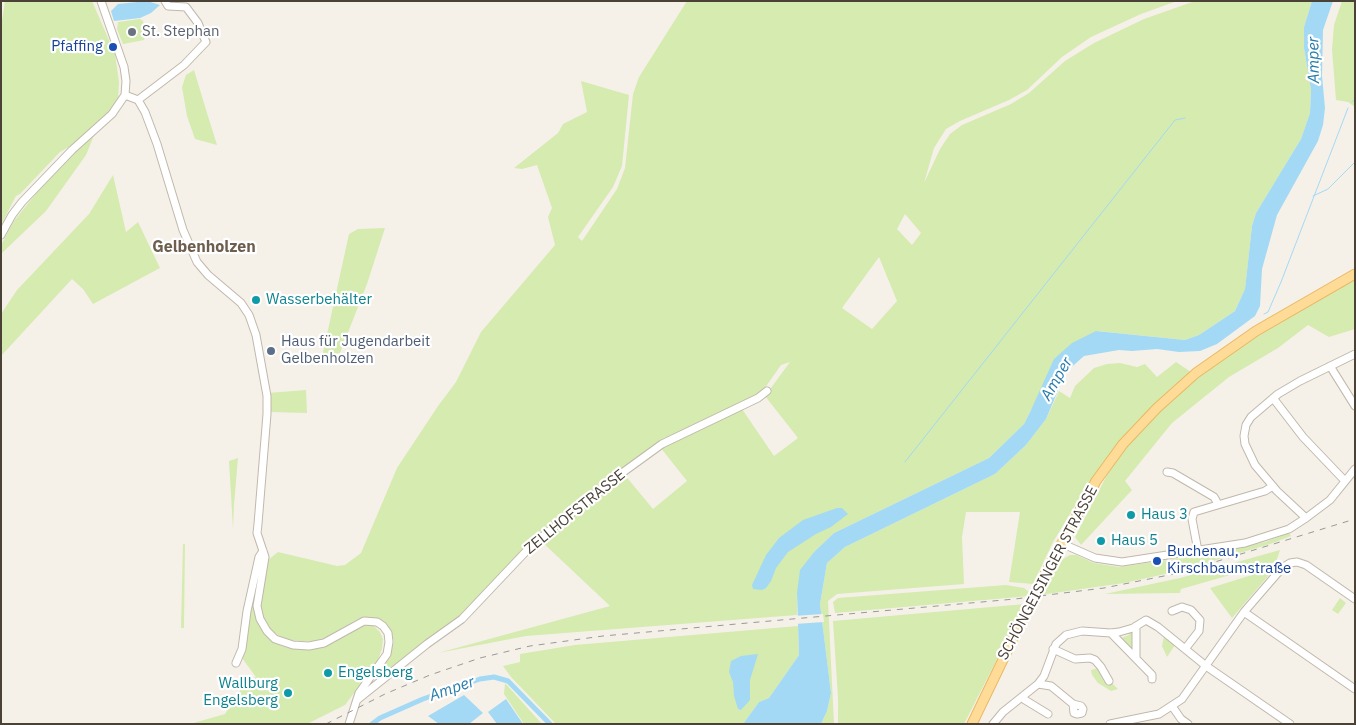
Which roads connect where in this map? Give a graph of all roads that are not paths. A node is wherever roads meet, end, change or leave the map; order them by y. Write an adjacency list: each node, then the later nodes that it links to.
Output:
1 (101, 1): 3 (street)
2 (165, 1): 4 (street)
3 (125, 95): 4 (street); 5 (street)
4 (138, 100): 19 (street)
5 (1, 235)
6 (1355, 274): 18 (main road, SCHÖNGEISINGER STRASSE)
7 (1355, 354): 8 (street)
8 (1330, 366): 10 (street); 11 (street)
9 (767, 391): 38 (street, ZELLHOFSTRASSE)
10 (1273, 398): 14 (street); 15 (street)
11 (1355, 406)
12 (1355, 469): 14 (street)
13 (1166, 472): 16 (street)
14 (1345, 481): 17 (street)
15 (1272, 486): 16 (street); 17 (street)
16 (1218, 504): 20 (street)
17 (1306, 518): 20 (street)
18 (1063, 544): 20 (street); 43 (main road, SCHÖNGEISINGER STRASSE)
19 (263, 551): 29 (street); 38 (street)
20 (1198, 551)
21 (1355, 599): 23 (street)
22 (1172, 611): 27 (street)
23 (1244, 612): 30 (street); 36 (street)
24 (1136, 626): 25 (street); 27 (street); 28 (street)
25 (1111, 633): 26 (street); 28 (street)
26 (1054, 649): 31 (street); 33 (street)
27 (1185, 649): 30 (street)
28 (1136, 657): 32 (street)
29 (236, 663)
30 (1206, 666): 40 (street); 47 (street)
31 (1046, 672): 34 (street); 35 (street)
32 (1152, 679)
33 (1109, 681)
34 (1038, 684): 35 (street); 37 (street)
35 (1051, 686): 39 (street)
36 (1355, 689)
37 (1022, 697): 41 (street); 44 (street)
38 (356, 700): 42 (street)
39 (1073, 704)
40 (1172, 706): 45 (street); 46 (street)
41 (1048, 714)
42 (349, 724)
43 (972, 724)
44 (993, 724)
45 (1110, 724)
46 (1188, 724)
47 (1290, 724)

